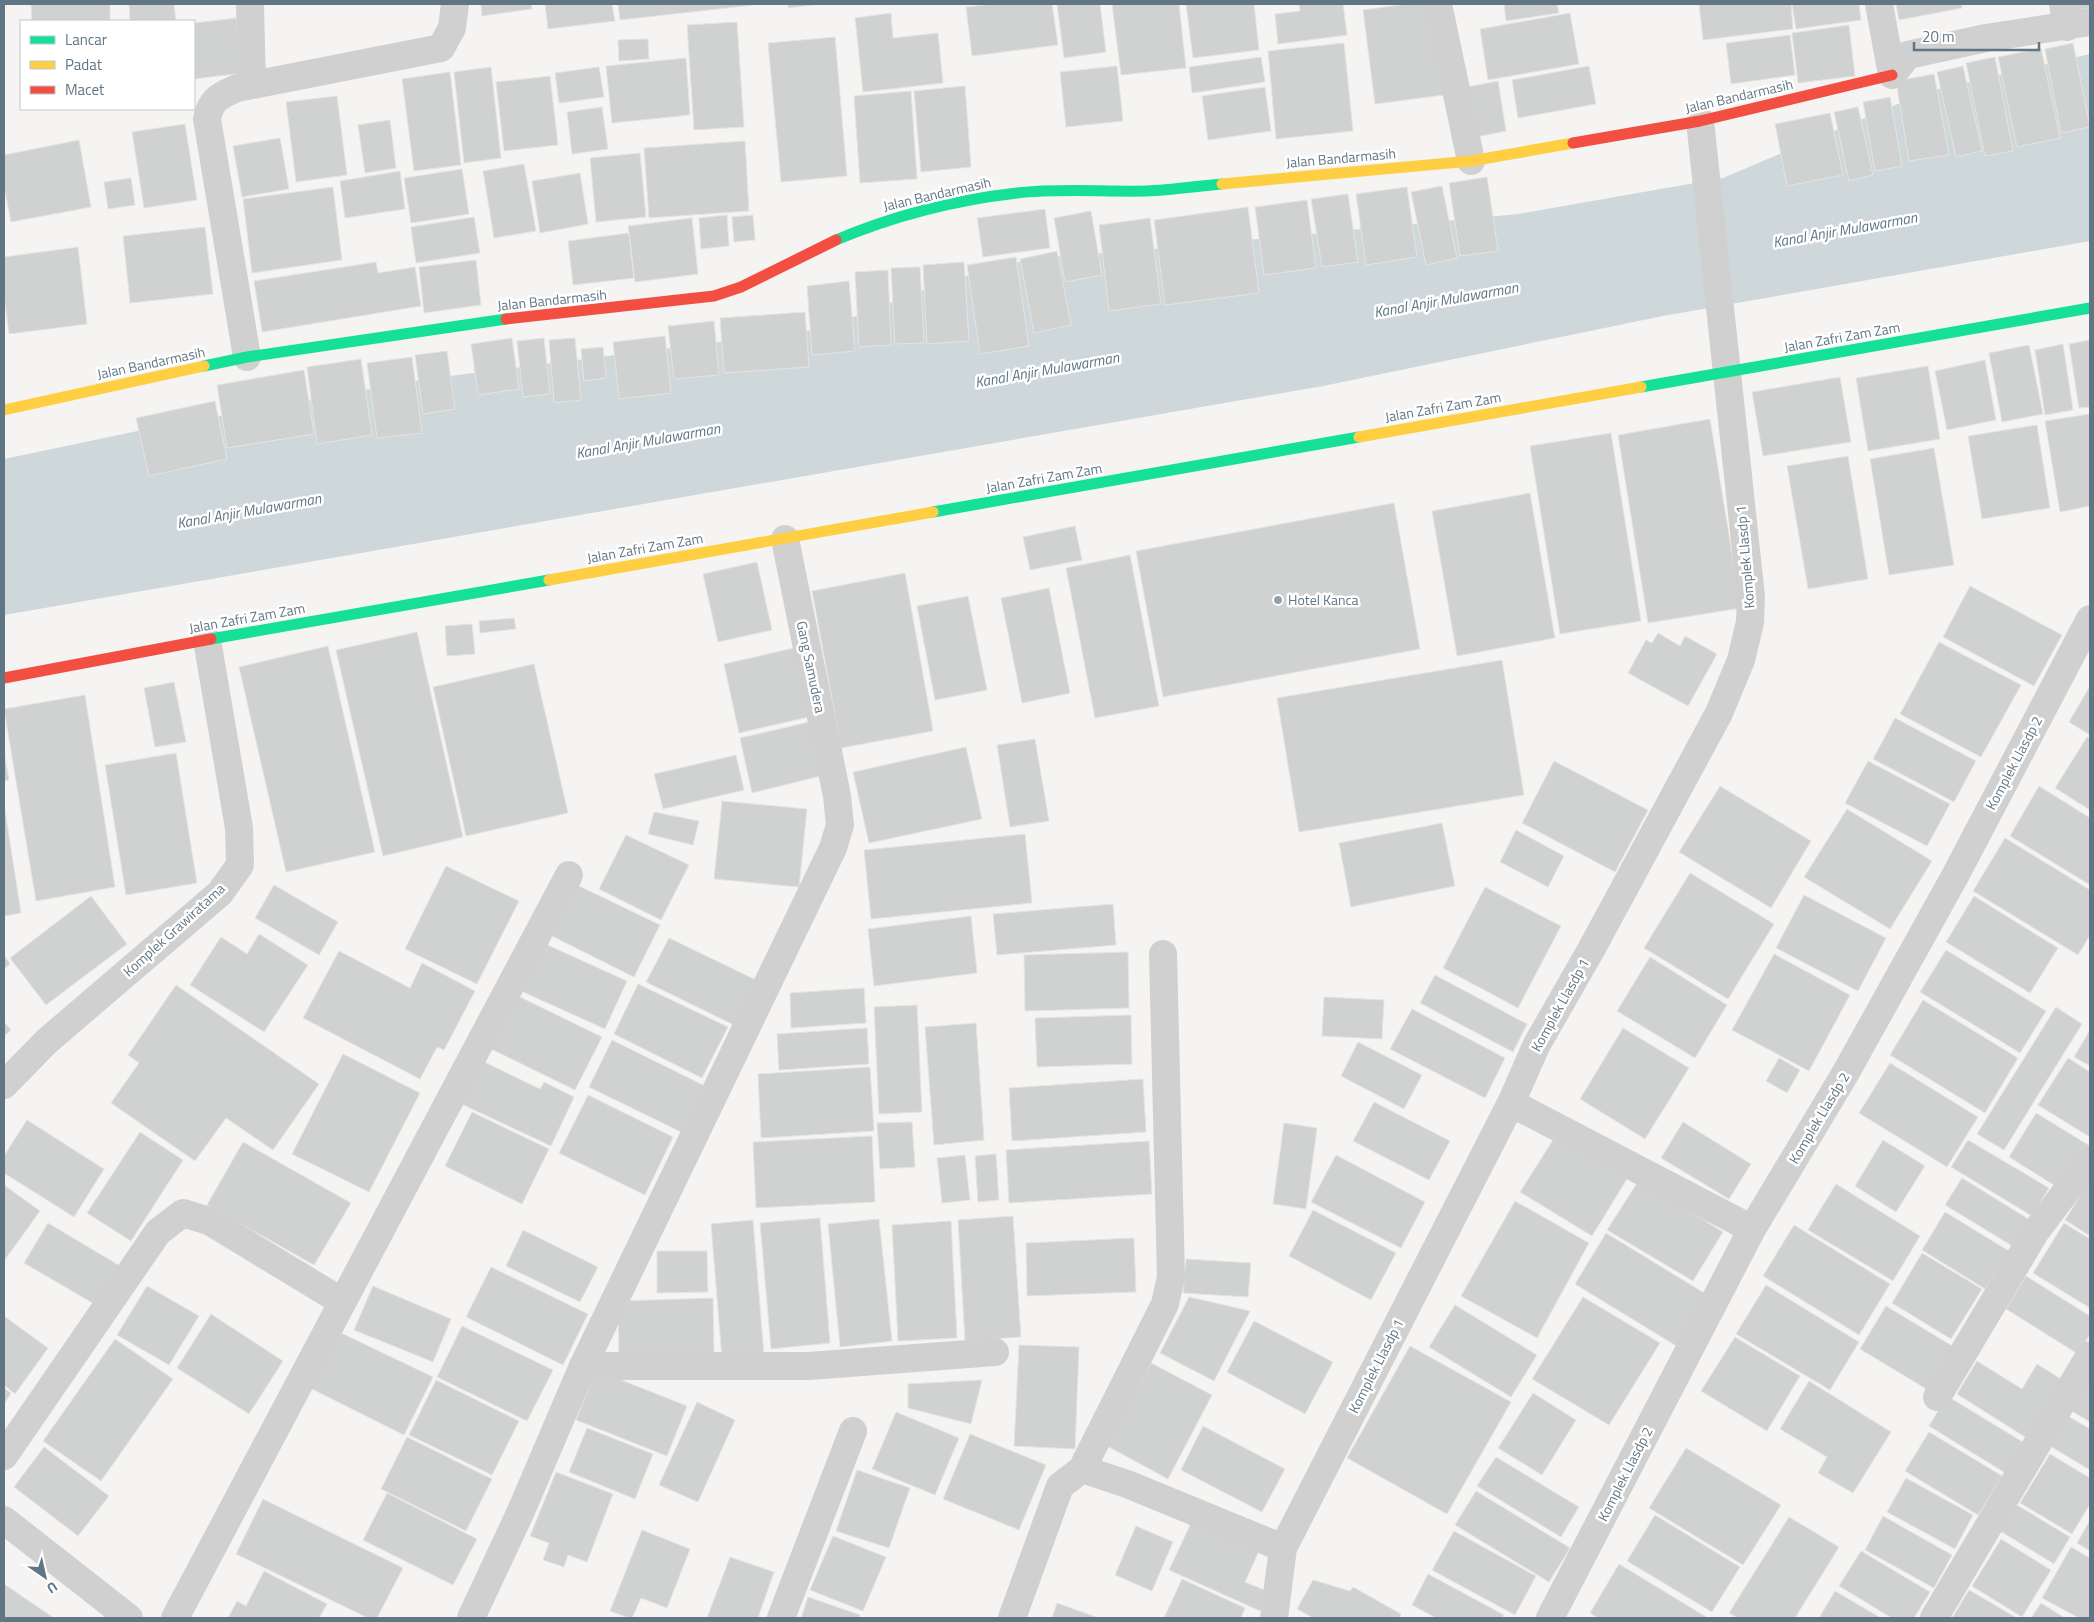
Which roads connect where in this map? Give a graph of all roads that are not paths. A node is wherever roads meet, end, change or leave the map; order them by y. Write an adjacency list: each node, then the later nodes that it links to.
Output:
1 (250, 4): 7 (street)
2 (455, 4): 7 (street)
3 (1438, 4): 9 (street)
4 (1879, 4): 6 (street)
5 (2073, 18): 6 (street)
6 (1892, 75): 8 (main road, Jalan Bandarmasih)
7 (252, 85): 11 (street)
8 (1700, 121): 9 (main road, Jalan Bandarmasih); 12 (street, Komplek Llasdp 1)
9 (1472, 161): 11 (main road, Jalan Bandarmasih)
10 (2090, 308): 12 (main road, Jalan Zafri Zam Zam)
11 (247, 357): 13 (main road, Jalan Bandarmasih)
12 (1727, 372): 14 (main road, Jalan Zafri Zam Zam); 21 (street, Komplek Llasdp 1)
13 (4, 410)
14 (785, 539): 16 (main road, Jalan Zafri Zam Zam); 27 (street, Gang Samudera)
15 (2090, 619): 23 (street, Komplek Llasdp 2)
16 (207, 640): 17 (main road, Jalan Zafri Zam Zam); 20 (street, Komplek Grawiratama)
17 (4, 678)
18 (569, 875): 24 (street)
19 (1163, 954): 31 (street)
20 (4, 1085)
21 (1511, 1103): 23 (street); 33 (street, Komplek Llasdp 1)
22 (2090, 1160): 28 (street)
23 (1752, 1229): 40 (street, Komplek Llasdp 2)
24 (342, 1301): 30 (street); 36 (street)
25 (994, 1352): 27 (street)
26 (2090, 1355): 41 (street)
27 (583, 1366): 34 (street, Gang Samudera)
28 (1937, 1397)
29 (853, 1431): 37 (street)
30 (4, 1456)
31 (1082, 1469): 33 (street); 38 (street)
32 (4, 1520): 35 (street)
33 (1283, 1548): 39 (street, Komplek Llasdp 1)
34 (481, 1616)
35 (129, 1618)
36 (175, 1618)
37 (781, 1618)
38 (1012, 1618)
39 (1274, 1618)
40 (1550, 1618)
41 (1934, 1618)

